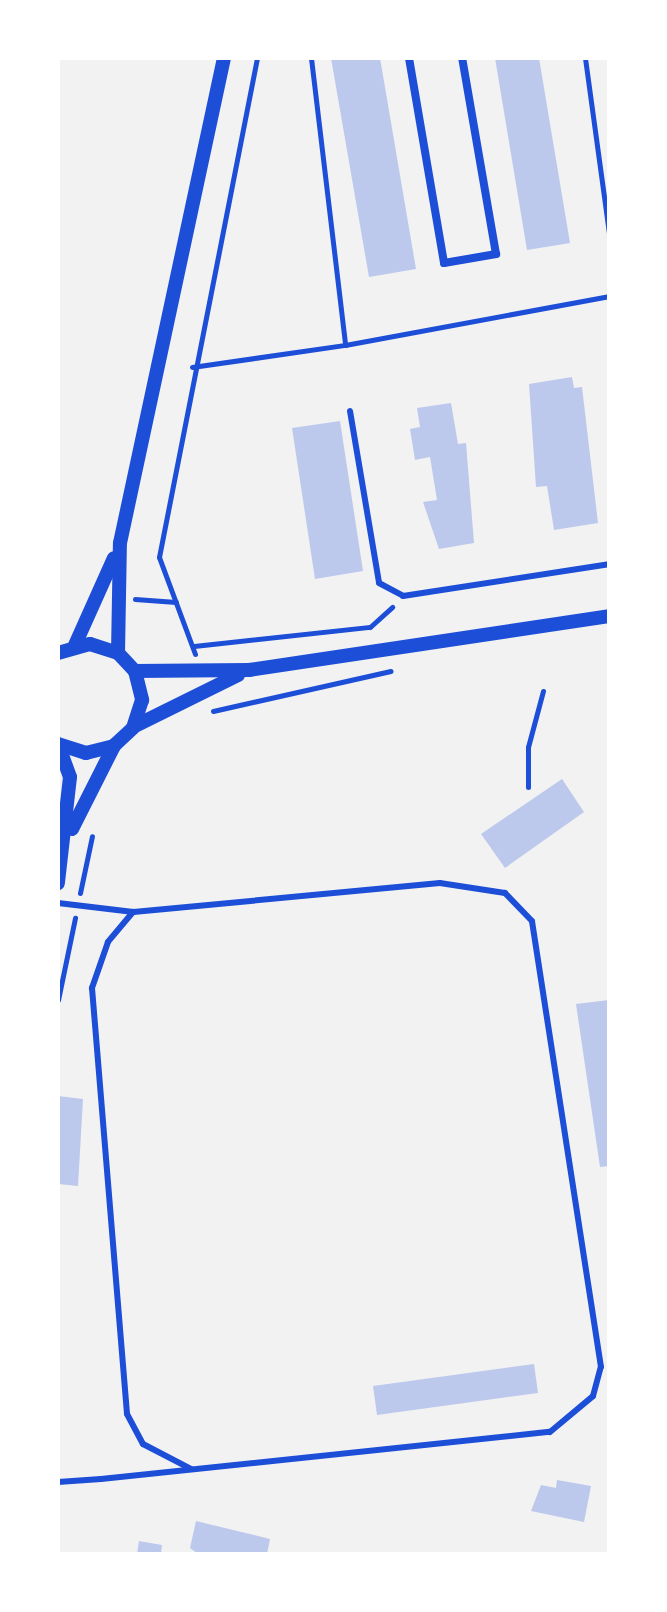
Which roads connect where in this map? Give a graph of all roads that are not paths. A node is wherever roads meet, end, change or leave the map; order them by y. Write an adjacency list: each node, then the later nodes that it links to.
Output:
1 (224, 58): 5 (street)
2 (409, 58): 3 (street)
3 (462, 58)
4 (350, 411): 6 (lane)
5 (120, 543): 8 (street); 10 (street)
6 (609, 564)
7 (609, 616): 11 (street)
8 (75, 645): 9 (street); 10 (street)
9 (58, 653)
10 (118, 653): 12 (street)
11 (249, 670): 12 (street); 13 (street)
12 (135, 671): 13 (street)
13 (133, 728): 15 (street)
14 (58, 744): 15 (street); 16 (street)
15 (114, 746): 16 (street)
16 (67, 840): 17 (street)
17 (58, 883)
18 (58, 903): 19 (lane)
19 (133, 912): 20 (lane); 20 (lane)
20 (191, 1469): 21 (lane)
21 (58, 1482)

